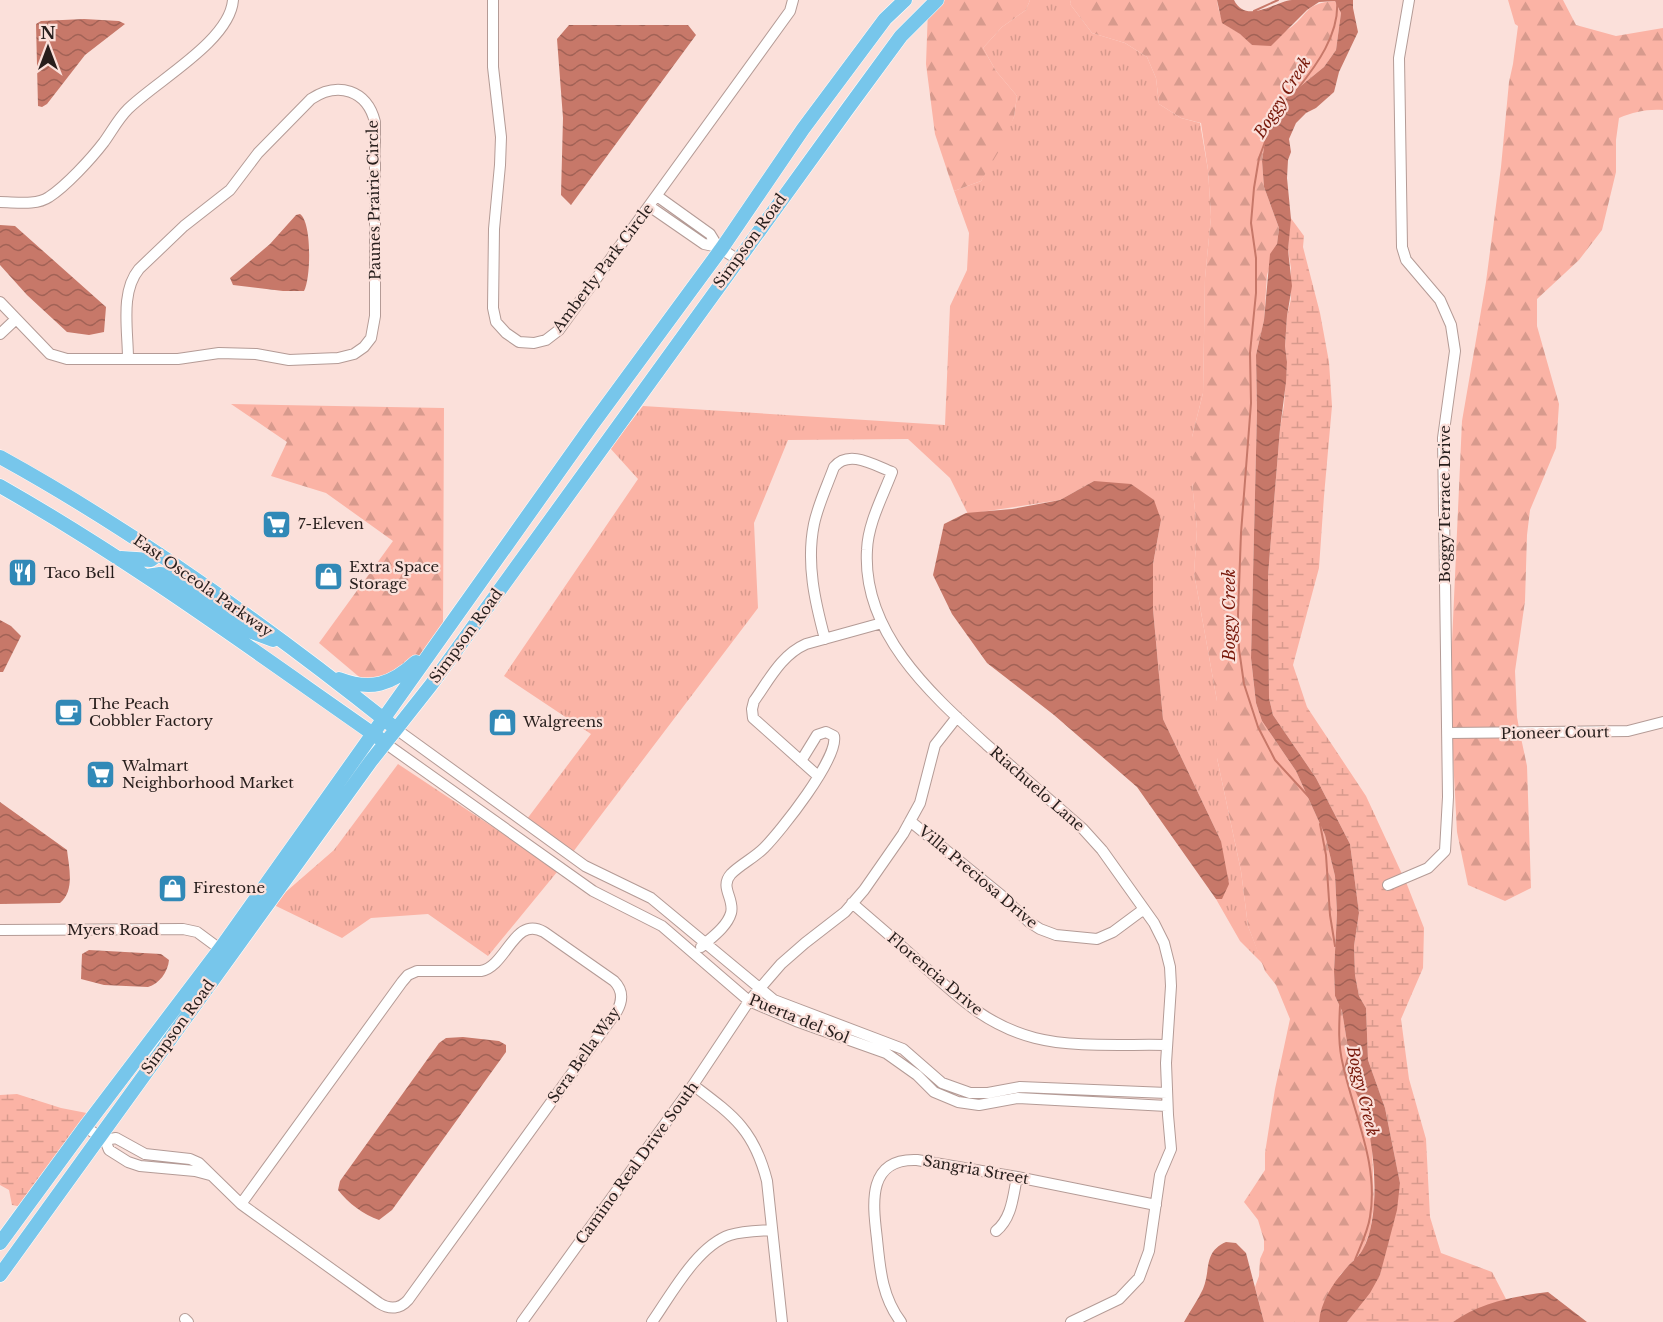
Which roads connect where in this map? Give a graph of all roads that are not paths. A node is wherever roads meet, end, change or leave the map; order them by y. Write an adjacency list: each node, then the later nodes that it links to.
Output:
1 (233, 0): 8 (street)
2 (493, 0): 9 (street, Amberly Park Circle)
3 (793, 0): 7 (street, Amberly Park Circle)
4 (905, 0): 10 (main road, Simpson Road)
5 (937, 0): 11 (main road, Simpson Road)
6 (1409, 0): 33 (street, Boggy Terrace Drive)
7 (657, 196): 9 (street, Amberly Park Circle); 10 (street)
8 (0, 202)
9 (650, 206): 10 (street)
10 (720, 248): 11 (street); 16 (main road, Simpson Road)
11 (737, 259): 17 (main road, Simpson Road)
12 (2, 310): 13 (street, Paunes Prairie Circle)
13 (16, 318): 14 (street); 15 (street, Paunes Prairie Circle)
14 (0, 334)
15 (129, 359): 15 (street, Paunes Prairie Circle)
16 (626, 381): 17 (main road); 26 (main road, Simpson Road)
17 (596, 455): 31 (main road, Simpson Road)
18 (0, 458): 20 (main road, East Osceola Parkway)
19 (0, 486): 21 (main road, East Osceola Parkway)
20 (159, 554): 21 (main road); 25 (main road, East Osceola Parkway)
21 (119, 557): 22 (main road, East Osceola Parkway)
22 (147, 576): 25 (main road); 32 (main road, East Osceola Parkway)
23 (882, 623): 24 (street); 24 (street, Riachuelo Lane); 28 (street, Riachuelo Lane)
24 (825, 639): 35 (street)
25 (289, 646): 27 (main road, East Osceola Parkway)
26 (434, 647): 27 (main road); 29 (main road, Simpson Road)
27 (324, 672): 29 (main road, East Osceola Parkway)
28 (957, 717): 37 (street, Camino Real Drive South); 42 (street, Riachuelo Lane)
29 (383, 718): 31 (main road, East Osceola Parkway); 32 (main road, Simpson Road)
30 (1663, 722): 33 (street, Pioneer Court)
31 (396, 729): 34 (main road, Simpson Road); 38 (street, Puerta del Sol)
32 (372, 733): 34 (main road, East Osceola Parkway); 43 (main road, Simpson Road)
33 (1447, 733): 39 (street, Boggy Terrace Drive)
34 (386, 743): 40 (street, Puerta del Sol); 45 (main road, Simpson Road)
35 (801, 761): 36 (street); 36 (street)
36 (818, 776): 46 (street)
37 (910, 820): 41 (street, Camino Real Drive South); 42 (street, Villa Preciosa Drive)
38 (610, 879): 40 (street); 46 (street, Puerta del Sol)
39 (1388, 885)
40 (602, 896): 48 (street, Puerta del Sol)
41 (852, 903): 50 (street, Camino Real Drive South); 52 (street, Florencia Drive)
42 (1144, 909): 52 (street, Riachuelo Lane)
43 (246, 912): 45 (main road); 47 (main road, Simpson Road)
44 (0, 930): 47 (street, Myers Road)
45 (246, 934): 49 (main road, Simpson Road)
46 (705, 944): 48 (street); 50 (street, Puerta del Sol)
47 (220, 949): 49 (main road); 56 (main road, Simpson Road)
48 (694, 954): 51 (street, Puerta del Sol)
49 (217, 974): 57 (main road, Simpson Road)
50 (759, 988): 51 (street, Camino Real Drive South); 54 (street, Puerta del Sol)
51 (749, 1001): 53 (street, Camino Real Drive South); 55 (street, Puerta del Sol)
52 (1167, 1045): 54 (street, Riachuelo Lane)
53 (693, 1085): 61 (street); 66 (street, Camino Real Drive South)
54 (1167, 1093): 55 (street, Riachuelo Lane)
55 (1167, 1106): 60 (street, Riachuelo Lane)
56 (85, 1126): 57 (street, Sera Bella Way); 63 (main road, Simpson Road)
57 (102, 1138): 59 (street, Sera Bella Way); 64 (main road, Simpson Road)
58 (1017, 1177): 60 (street, Sangria Street); 62 (street); 68 (street, Sangria Street)
59 (241, 1204): 59 (street, Sera Bella Way)
60 (1156, 1205): 69 (street)
61 (772, 1230): 65 (street); 67 (street)
62 (996, 1231)
63 (0, 1243)
64 (0, 1275)
65 (657, 1320)
66 (522, 1322)
67 (782, 1322)
68 (901, 1322)
69 (1071, 1322)

